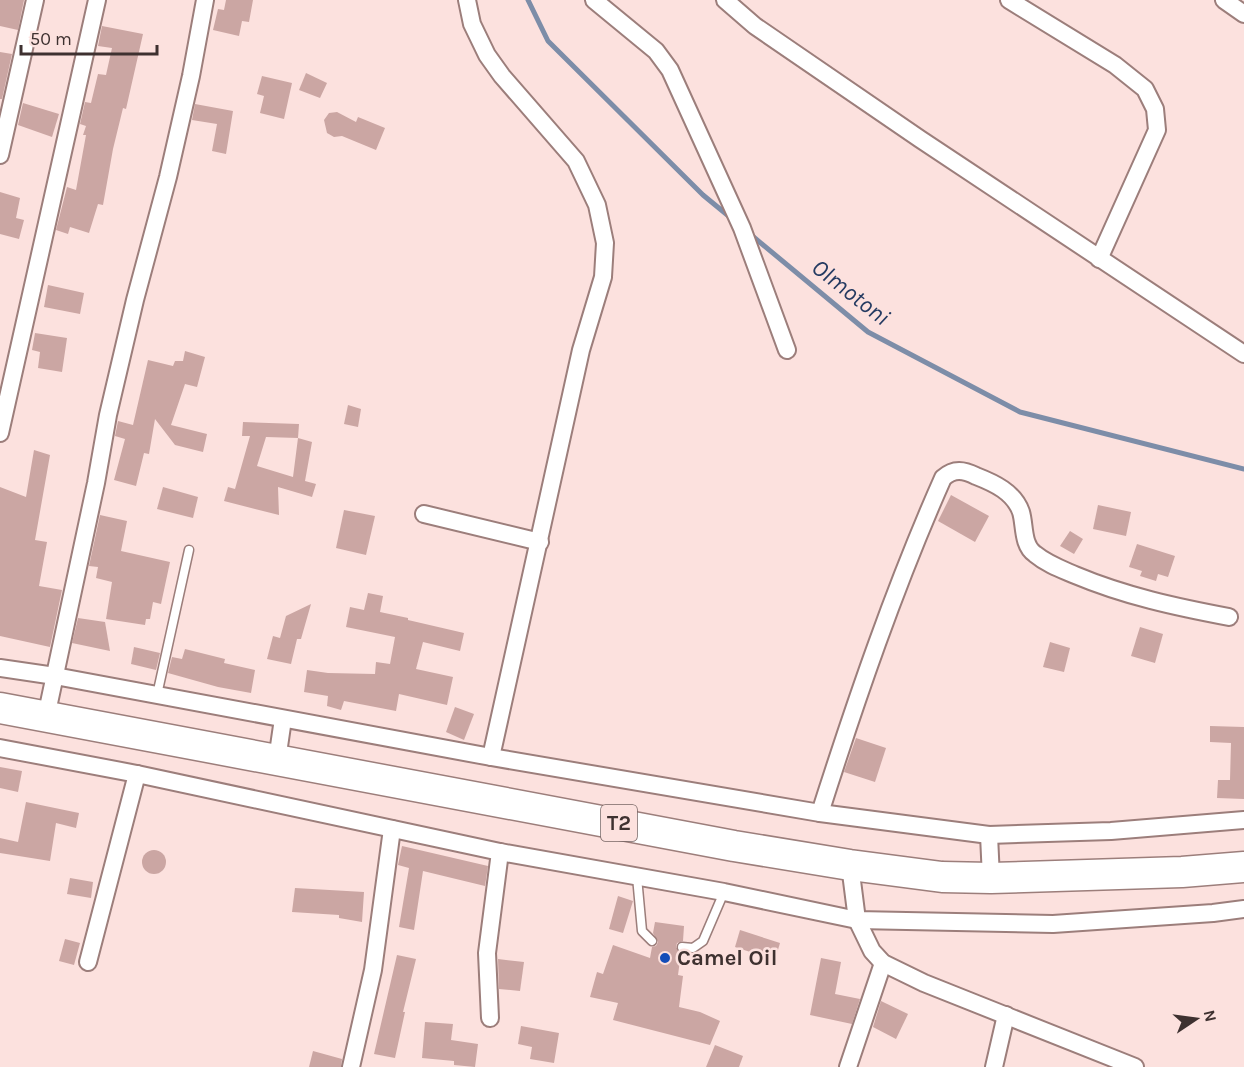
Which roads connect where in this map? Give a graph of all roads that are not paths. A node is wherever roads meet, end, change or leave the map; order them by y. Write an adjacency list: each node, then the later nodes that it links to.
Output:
1 (35, 0): 10 (street)
2 (97, 0): 14 (street)
3 (205, 0): 20 (street)
4 (466, 0): 16 (street)
5 (594, 0): 12 (street)
6 (725, 0): 11 (street)
7 (1009, 0): 11 (street)
8 (1224, 0): 9 (street)
9 (1244, 14)
10 (0, 155)
11 (1098, 259): 13 (street)
12 (787, 350)
13 (1244, 354)
14 (0, 433)
15 (424, 514): 16 (street)
16 (540, 542): 26 (street)
17 (189, 550): 21 (lane)
18 (1229, 617): 29 (street)
19 (0, 668): 20 (street)
20 (55, 676): 21 (street); 23 (street)
21 (157, 695): 24 (street)
22 (0, 708): 23 (highway, T2)
23 (46, 717): 27 (highway, T2)
24 (284, 719): 26 (street); 27 (street)
25 (0, 748): 28 (street)
26 (491, 757): 29 (street)
27 (276, 760): 34 (highway, T2)
28 (137, 774): 31 (street); 43 (street)
29 (820, 813): 32 (street)
30 (1244, 820): 32 (street)
31 (392, 829): 33 (street); 48 (street)
32 (989, 835): 37 (street)
33 (500, 852): 36 (street); 46 (street)
34 (850, 865): 37 (highway, T2); 40 (street)
35 (1244, 867): 37 (highway, T2)
36 (637, 877): 38 (street); 41 (lane)
37 (991, 878)
38 (724, 892): 40 (street); 42 (lane)
39 (1244, 909): 40 (street)
40 (857, 920): 44 (street)
41 (652, 941)
42 (682, 947)
43 (88, 962)
44 (883, 963): 45 (street); 49 (street)
45 (1006, 1015): 47 (street); 50 (street)
46 (490, 1018)
47 (1116, 1063): 51 (street)
48 (351, 1067)
49 (848, 1067)
50 (994, 1067)
51 (1135, 1067)

